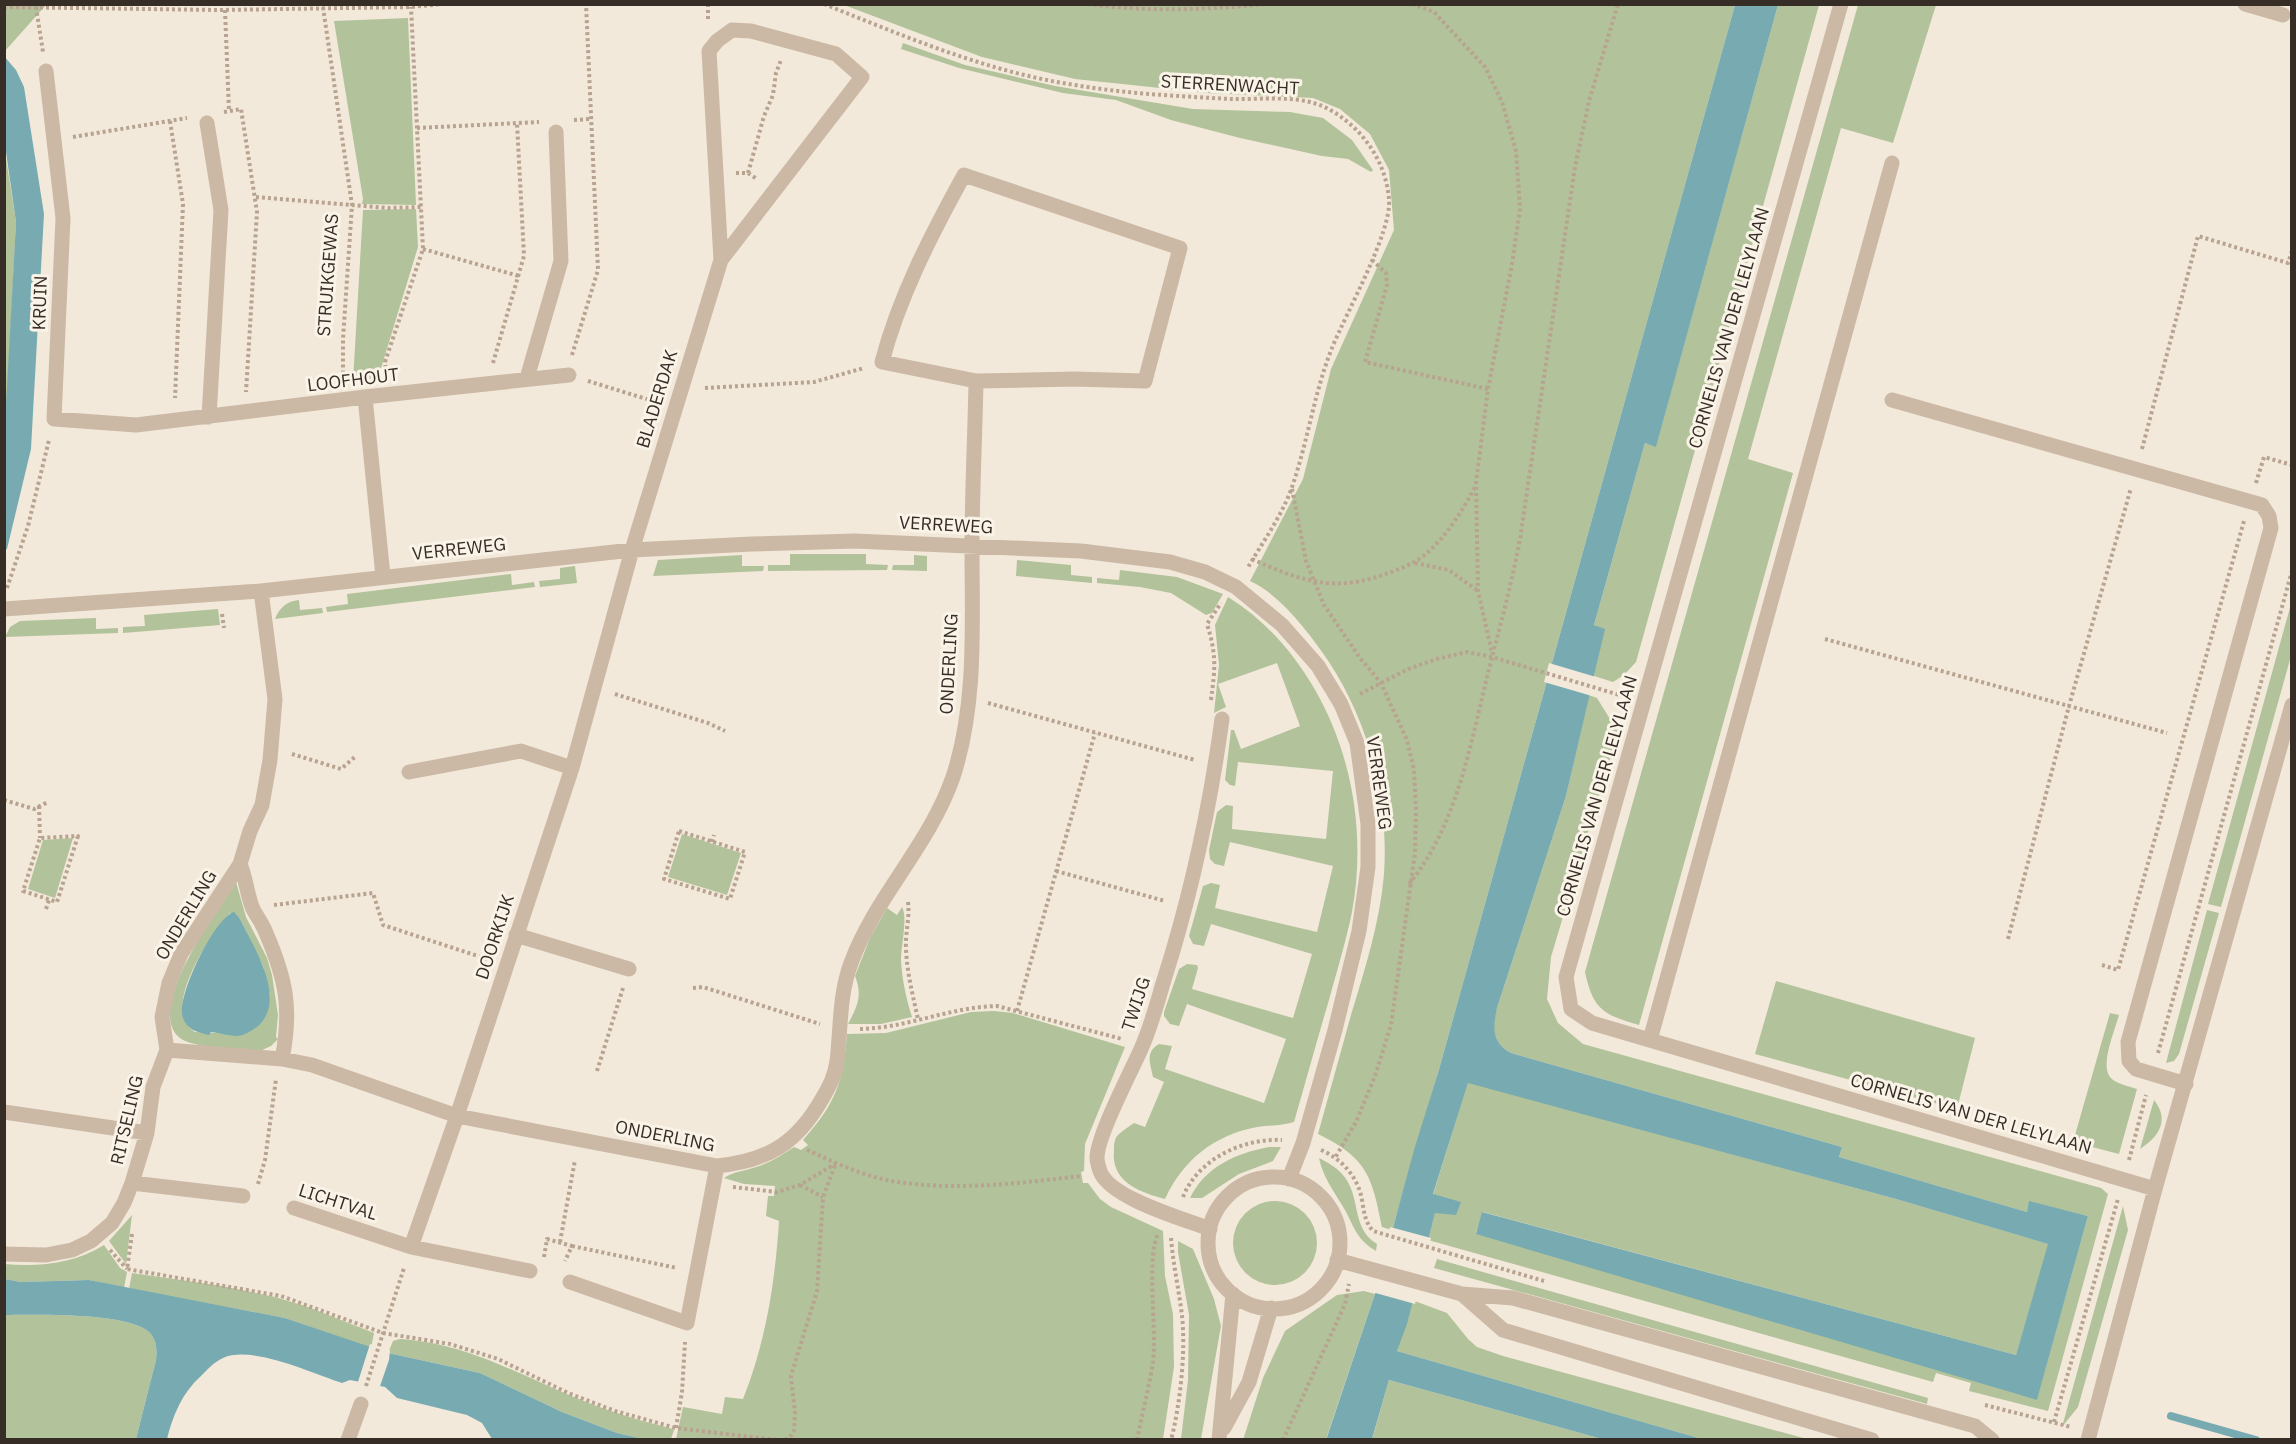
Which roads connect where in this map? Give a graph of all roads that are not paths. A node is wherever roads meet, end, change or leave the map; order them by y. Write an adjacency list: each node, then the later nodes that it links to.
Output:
1 (1841, 4): 28 (street, CORNELIS VAN DER LELYLAAN)
2 (2245, 4): 3 (street)
3 (2283, 15)
4 (46, 71): 15 (street, KRUIN)
5 (207, 123): 14 (street)
6 (551, 127): 10 (street)
7 (1892, 163): 28 (street)
8 (721, 260): 8 (street, BLADERDAK); 17 (street, BLADERDAK)
9 (569, 375): 10 (street, LOOFHOUT)
10 (528, 378): 12 (street, LOOFHOUT)
11 (976, 381): 11 (street); 16 (street, ONDERLING)
12 (365, 397): 14 (street, LOOFHOUT); 18 (street)
13 (1892, 400): 31 (street)
14 (209, 417): 15 (street, LOOFHOUT)
15 (54, 419)
16 (972, 546): 17 (street, VERREWEG); 35 (street, ONDERLING); 36 (street, VERREWEG)
17 (632, 550): 18 (street, VERREWEG); 23 (street, DOORKIJK)
18 (383, 576): 19 (street, VERREWEG)
19 (261, 591): 20 (street, VERREWEG); 25 (street, ONDERLING)
20 (4, 609)
21 (2292, 705): 31 (street)
22 (1222, 719): 41 (street, TWIJG)
23 (572, 768): 24 (street); 26 (street, DOORKIJK)
24 (409, 772)
25 (240, 864): 29 (street, ONDERLING); 30 (street, ONDERLING)
26 (516, 935): 27 (street); 33 (street, DOORKIJK)
27 (629, 969)
28 (1650, 1040): 38 (street, CORNELIS VAN DER LELYLAAN)
29 (166, 1050): 30 (street, ONDERLING); 34 (street, RITSELING)
30 (282, 1059): 33 (street, ONDERLING)
31 (2186, 1084): 38 (street)
32 (4, 1112): 34 (street)
33 (457, 1116): 35 (street, ONDERLING); 42 (street, DOORKIJK)
34 (147, 1133): 37 (street, RITSELING)
35 (717, 1166): 46 (street)
36 (1289, 1179): 41 (street); 44 (street)
37 (132, 1183): 39 (street); 43 (street, RITSELING)
38 (2155, 1189): 52 (street)
39 (248, 1198)
40 (294, 1208): 42 (street, LICHTVAL)
41 (1210, 1229): 47 (street)
42 (411, 1247): 45 (street, LICHTVAL)
43 (4, 1254)
44 (1344, 1263): 48 (street); 49 (street)
45 (537, 1267)
46 (570, 1282)
47 (1233, 1294): 49 (street); 51 (street)
48 (1462, 1294): 54 (street); 55 (street)
49 (1271, 1308): 51 (street)
50 (361, 1404): 53 (street)
51 (1220, 1436)
52 (2089, 1436)
53 (348, 1440)
54 (1872, 1440)
55 (1992, 1440)

